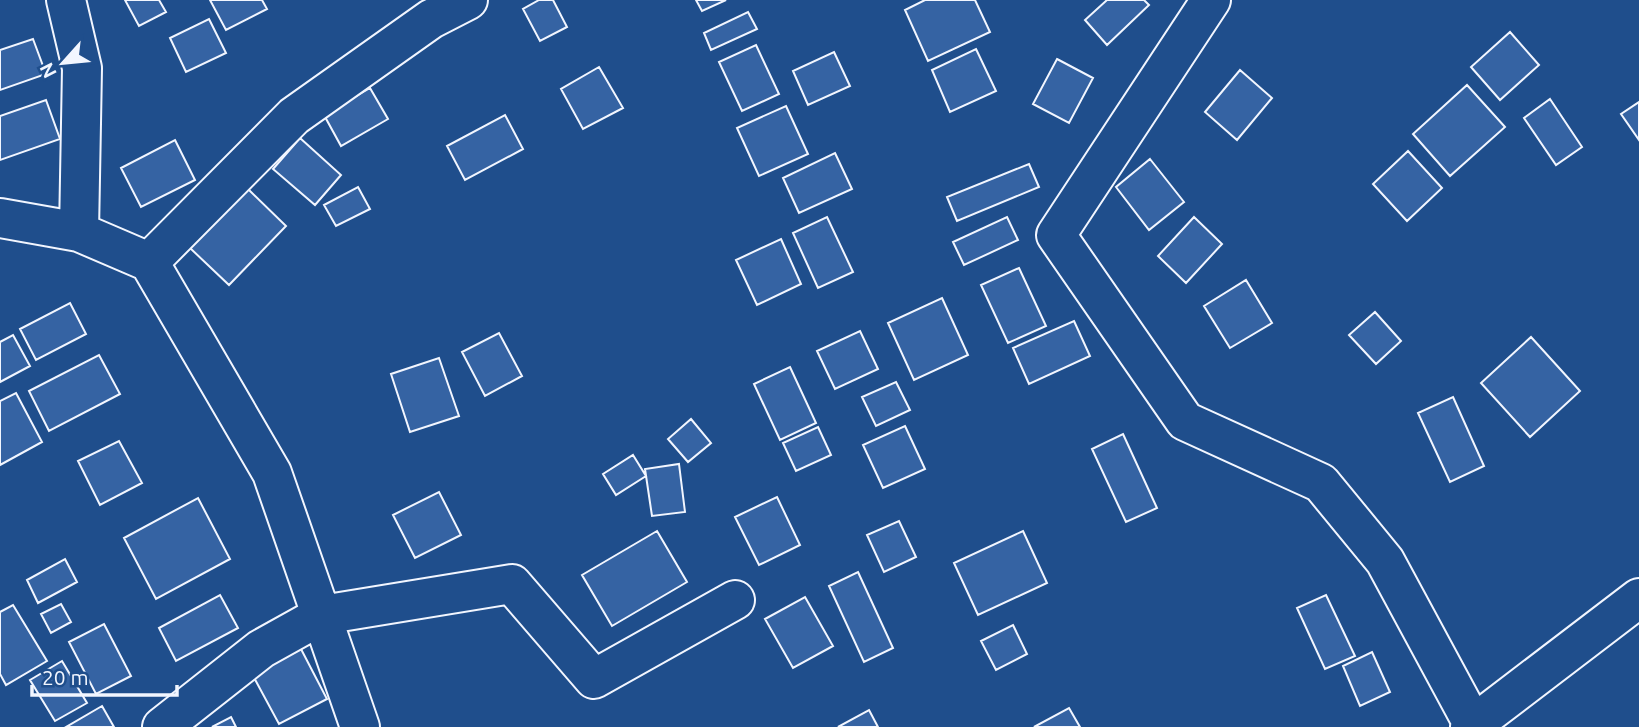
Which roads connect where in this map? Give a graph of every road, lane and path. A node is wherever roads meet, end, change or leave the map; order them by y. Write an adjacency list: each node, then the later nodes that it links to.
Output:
1 (66, 0): 5 (street)
2 (1211, 0): 10 (street)
3 (454, 4): 6 (street)
4 (0, 218): 5 (street)
5 (79, 232): 6 (street)
6 (149, 262): 9 (street)
7 (1639, 598): 10 (street)
8 (735, 600): 9 (street)
9 (321, 615): 11 (street); 12 (street)
10 (1472, 726)
11 (162, 727)
12 (360, 727)

